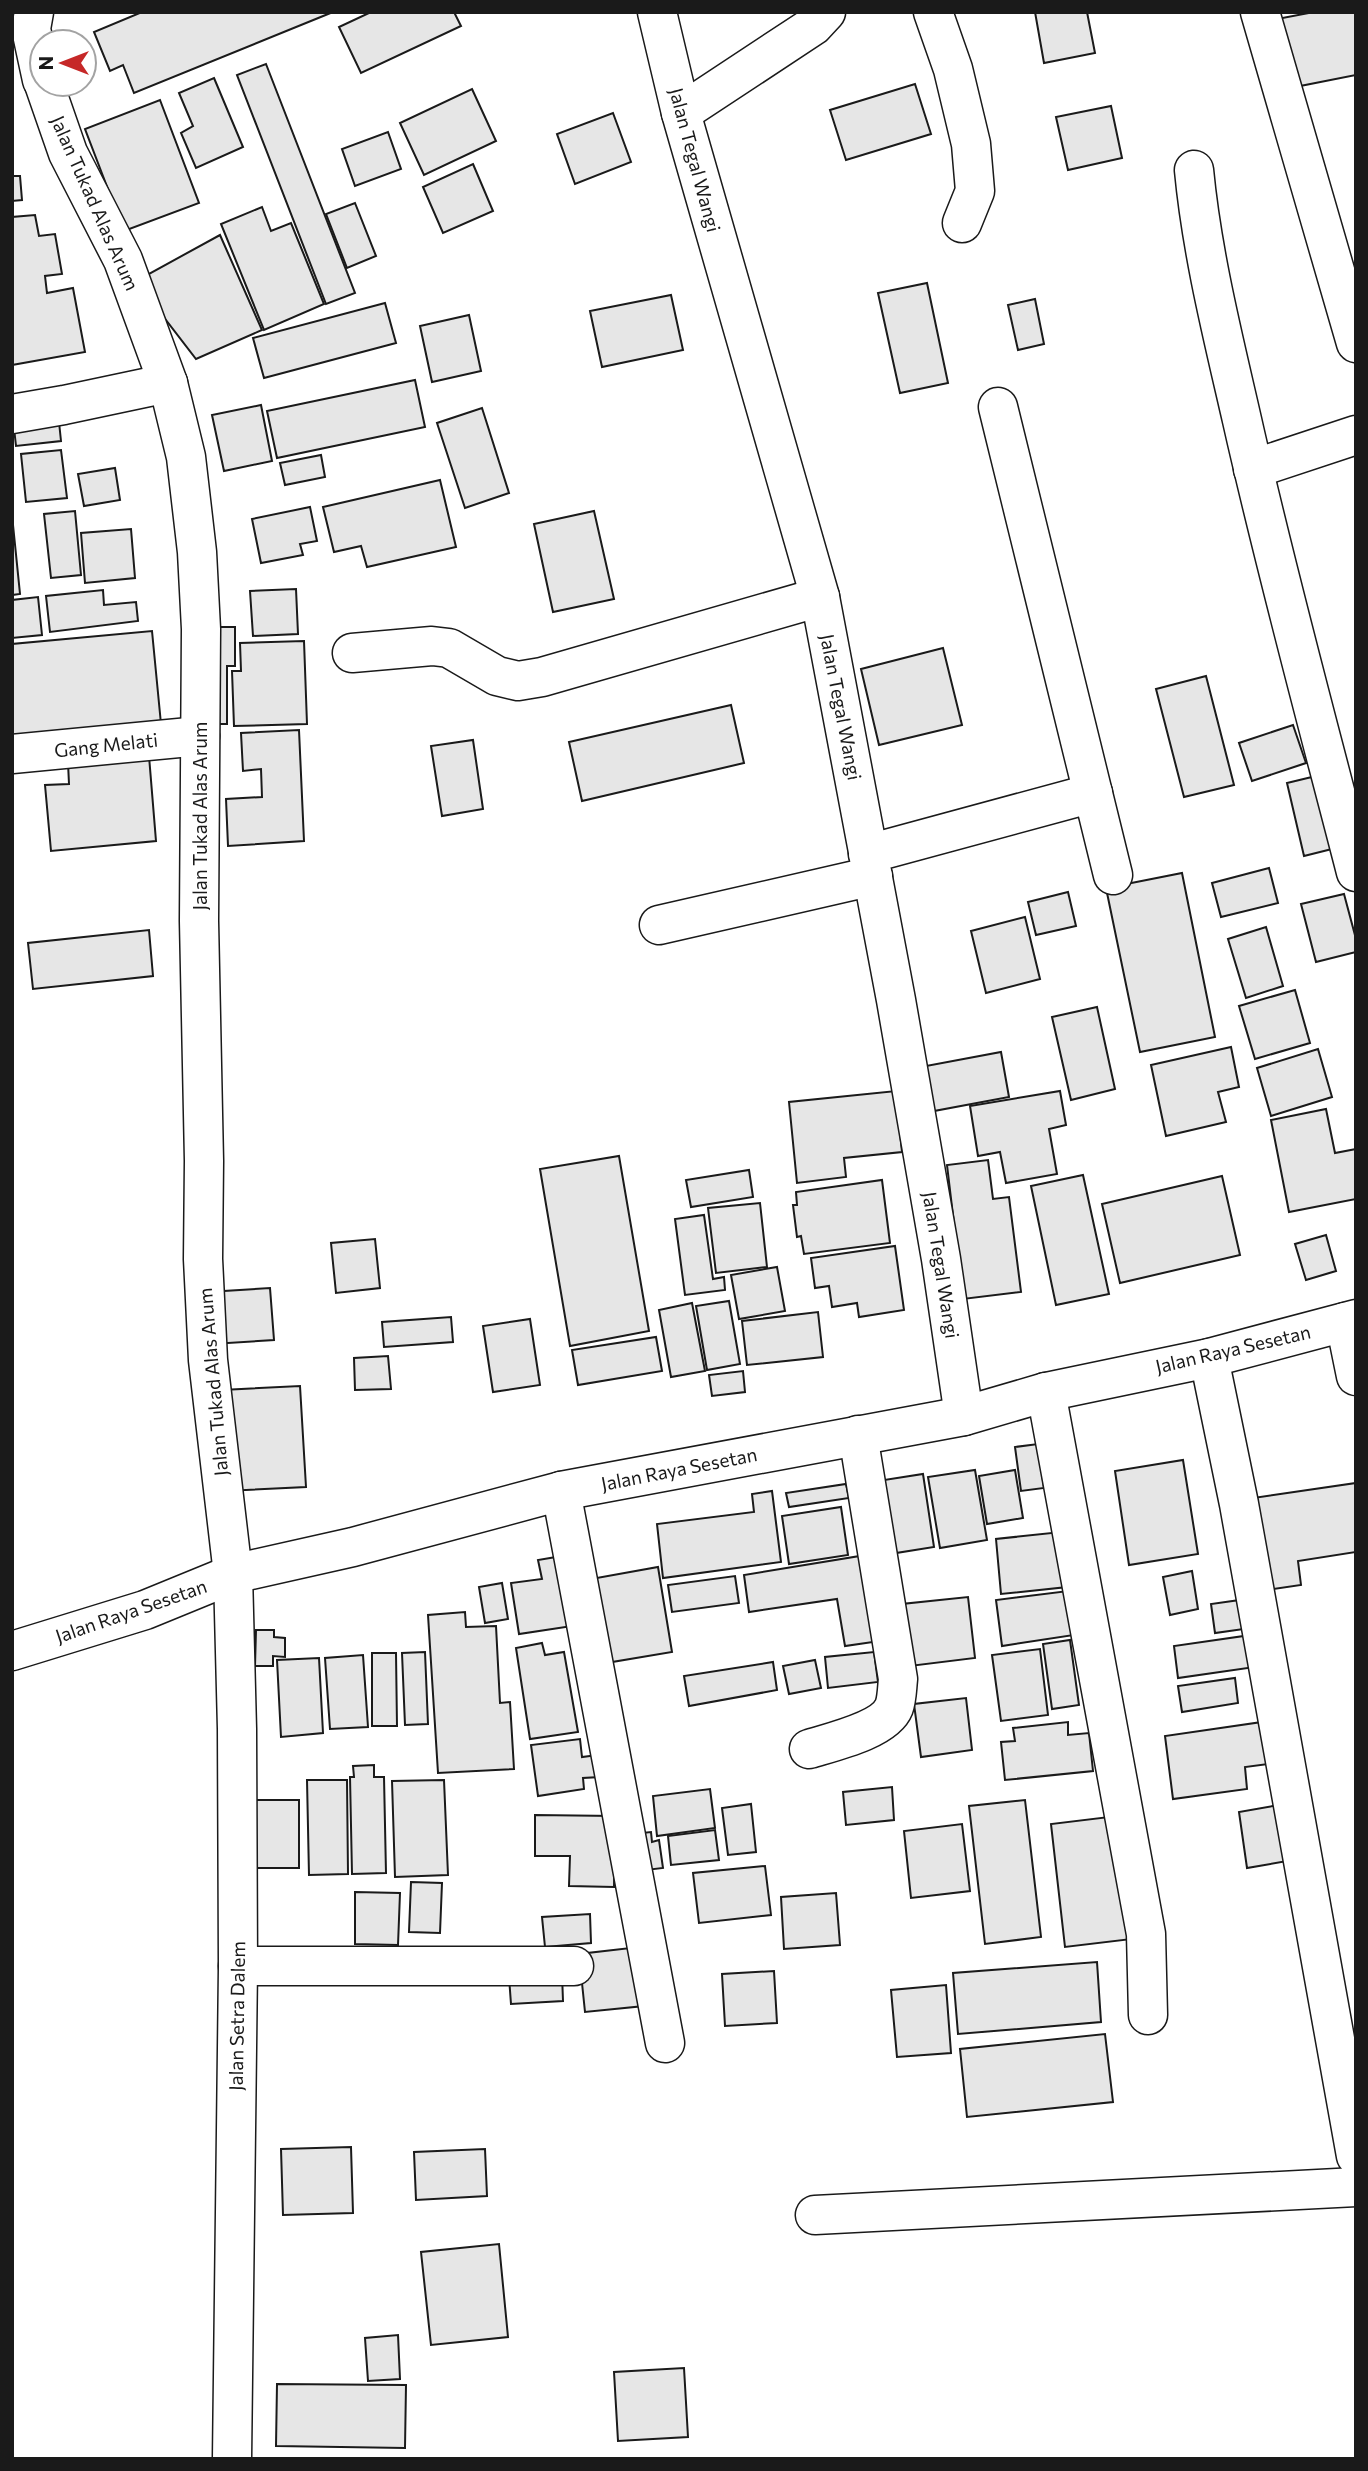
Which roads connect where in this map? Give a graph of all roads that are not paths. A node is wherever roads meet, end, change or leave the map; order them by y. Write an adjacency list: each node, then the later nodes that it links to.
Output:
1 (657, 12): 6 (street, Jalan Tegal Wangi)
2 (826, 12): 6 (street)
3 (933, 12): 8 (street)
4 (1261, 12): 9 (street)
5 (49, 98): 11 (street, Jalan Tukad Alas Arum)
6 (681, 113): 16 (street, Jalan Tegal Wangi)
7 (1194, 170): 15 (street)
8 (962, 223)
9 (1349, 296): 10 (street)
10 (1356, 342)
11 (168, 383): 13 (street); 18 (street, Jalan Tukad Alas Arum)
12 (998, 407): 20 (street)
13 (12, 414)
14 (1356, 435): 15 (street)
15 (1253, 469): 22 (street)
16 (820, 597): 17 (street); 21 (street, Jalan Tegal Wangi)
17 (352, 653)
18 (200, 736): 19 (street, Gang Melati); 32 (street, Jalan Tukad Alas Arum)
19 (12, 754)
20 (1093, 793): 21 (street); 23 (street)
21 (870, 865): 24 (street); 29 (street, Jalan Tegal Wangi)
22 (1356, 872)
23 (1113, 875)
24 (659, 925)
25 (1350, 1320): 26 (street, Jalan Raya Sesetan); 27 (street)
26 (1209, 1357): 28 (street, Jalan Raya Sesetan); 39 (street)
27 (1356, 1376)
28 (1046, 1392): 29 (street, Jalan Raya Sesetan); 37 (street)
29 (964, 1416): 30 (street, Jalan Raya Sesetan)
30 (858, 1435): 31 (street, Jalan Raya Sesetan); 34 (street)
31 (561, 1491): 32 (street, Jalan Raya Sesetan); 38 (street)
32 (233, 1574): 33 (street, Jalan Raya Sesetan); 35 (street, Jalan Setra Dalem)
33 (12, 1651)
34 (809, 1749)
35 (238, 1966): 36 (street); 42 (street, Jalan Setra Dalem)
36 (574, 1966)
37 (1148, 2015)
38 (665, 2043)
39 (1356, 2156)
40 (1356, 2187): 41 (street)
41 (815, 2215)
42 (232, 2459)

